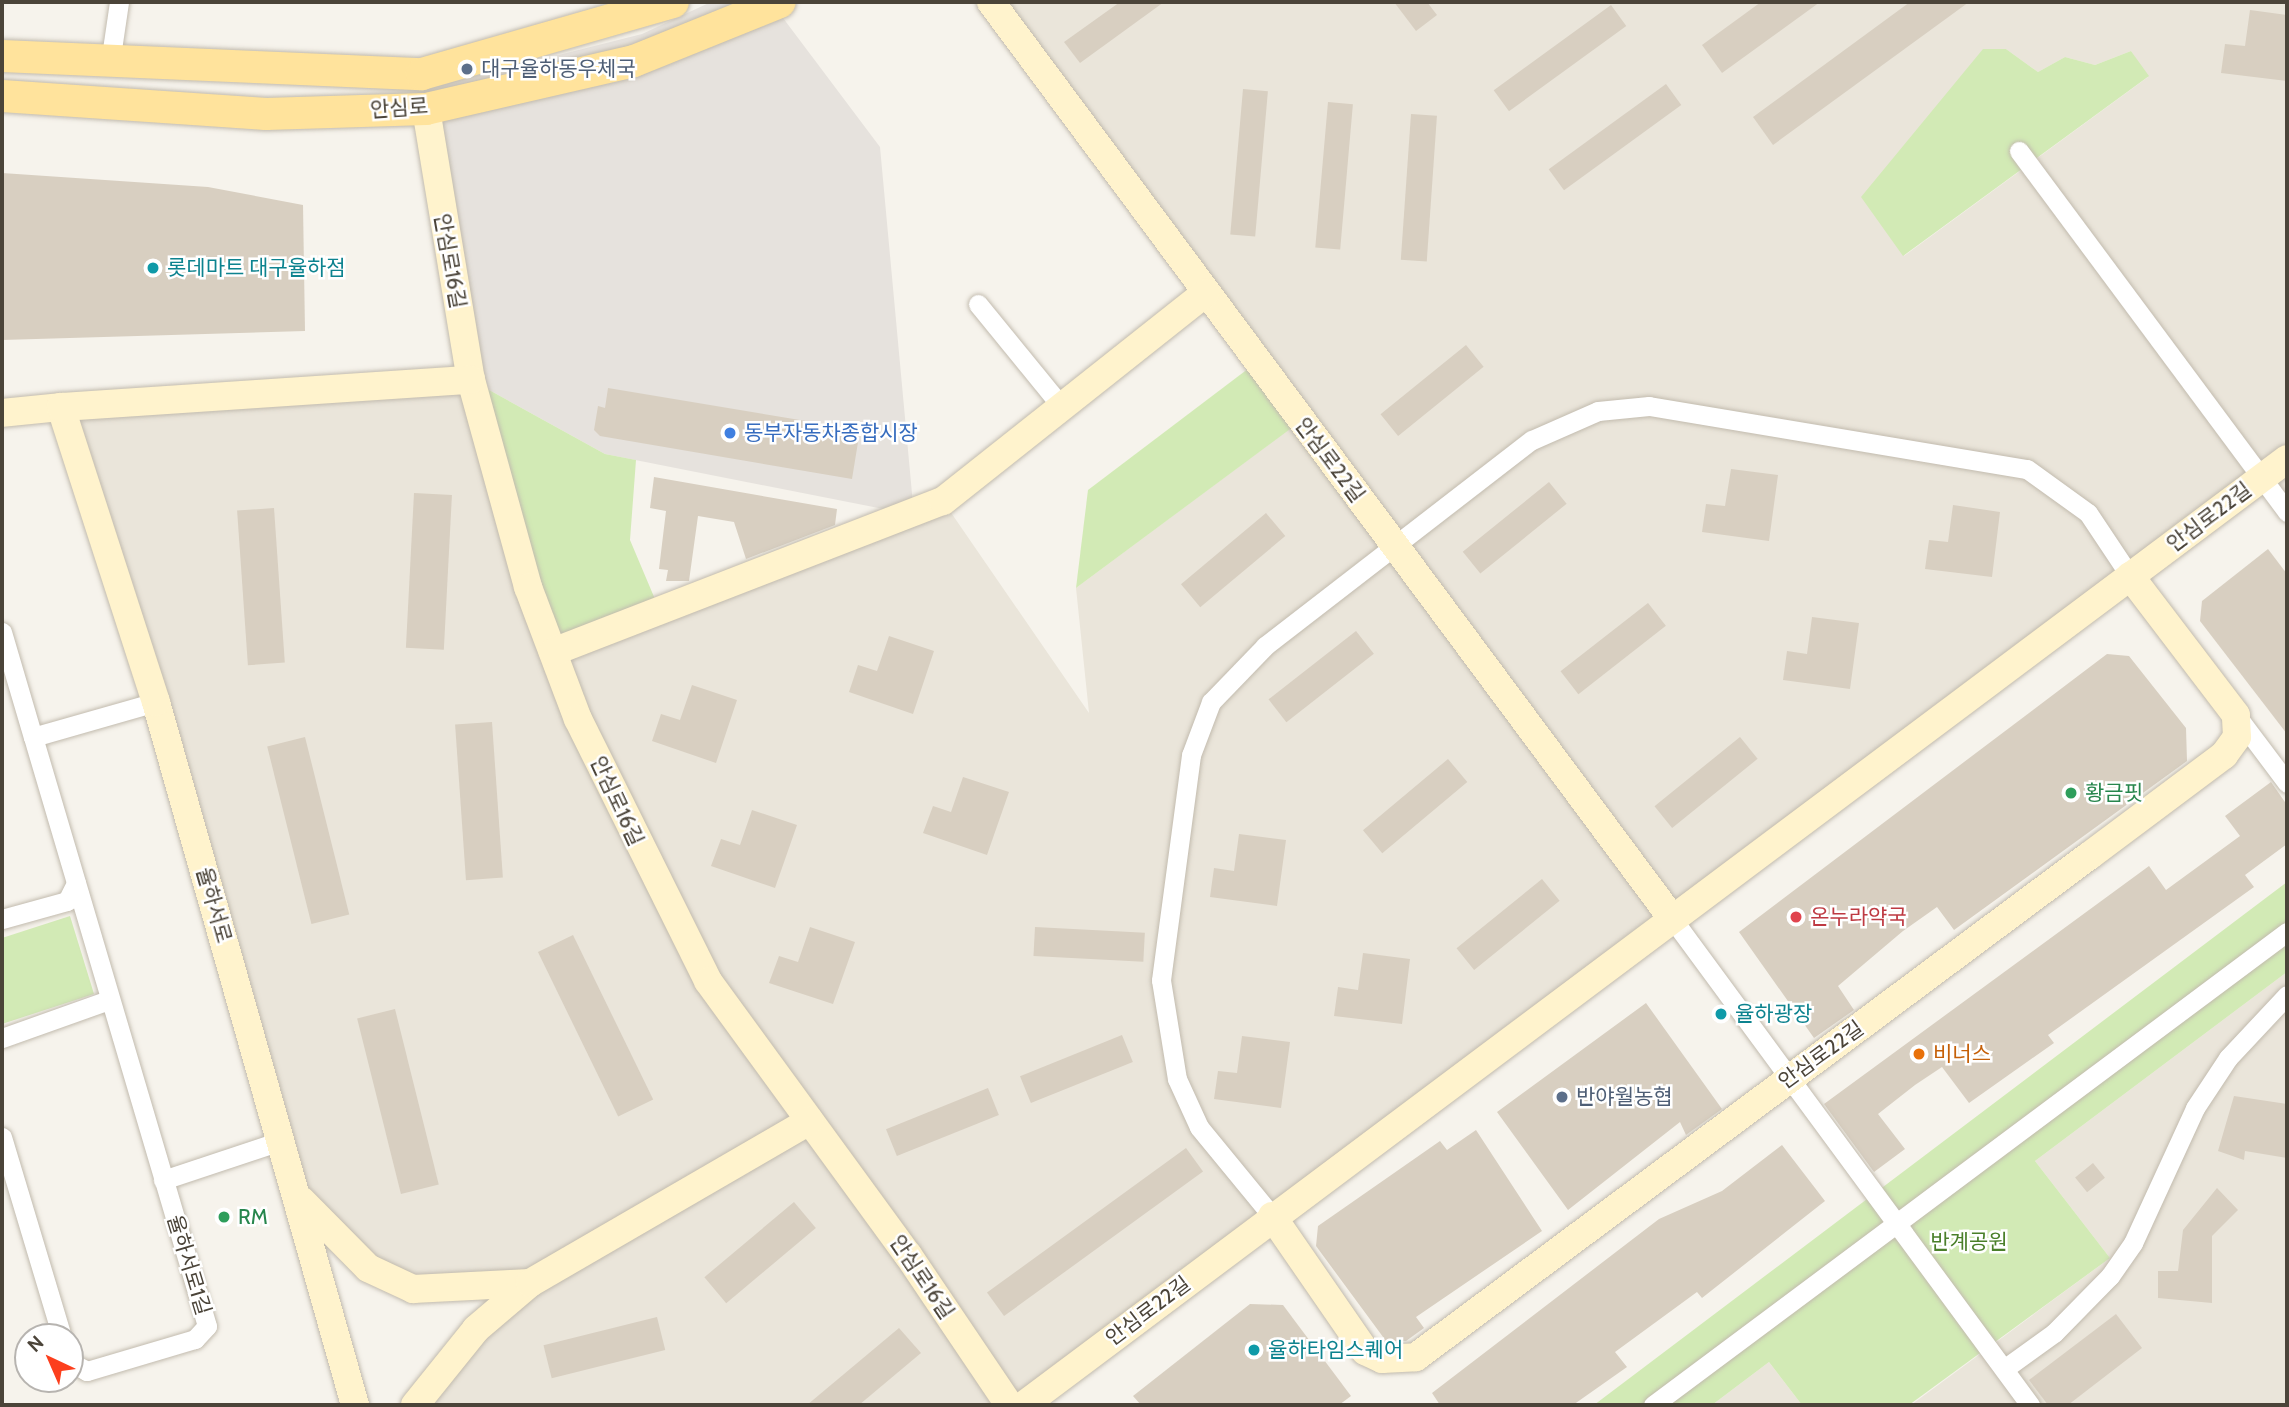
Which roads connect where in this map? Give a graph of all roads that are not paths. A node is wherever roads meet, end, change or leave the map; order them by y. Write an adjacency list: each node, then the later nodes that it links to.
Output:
1 (119, 2): 6 (street)
2 (673, 2): 6 (main road, 안심로)
3 (780, 2): 8 (main road, 안심로)
4 (991, 2): 10 (main road, 안심로22길)
5 (2, 56): 6 (main road, 안심로)
6 (110, 63)
7 (2, 96): 8 (main road, 안심로)
8 (426, 109): 12 (main road, 안심로16길)
9 (2019, 151): 17 (street)
10 (1205, 293): 14 (main road); 19 (main road, 안심로22길)
11 (978, 304): 14 (street)
12 (471, 380): 13 (main road); 22 (main road, 안심로16길)
13 (61, 407): 15 (main road); 23 (main road, 율하서로)
14 (1062, 407): 22 (main road)
15 (2, 413)
16 (2287, 459): 17 (main road, 안심로22길)
17 (2262, 478): 18 (street); 20 (main road, 안심로22길)
18 (2287, 512)
19 (1395, 545): 20 (street); 28 (main road, 안심로22길); 40 (street)
20 (2130, 576): 24 (main road); 28 (main road, 안심로22길)
21 (2, 632): 25 (street, 율하서로1길)
22 (553, 652): 35 (main road, 안심로16길)
23 (156, 702): 25 (street); 37 (main road, 율하서로)
24 (2236, 715): 26 (street); 34 (main road, 안심로22길)
25 (33, 737): 27 (street, 율하서로1길)
26 (2287, 783)
27 (76, 883): 29 (street); 32 (street, 율하서로1길)
28 (1671, 917): 34 (street); 40 (main road, 안심로22길)
29 (2, 919)
30 (2287, 932): 41 (street)
31 (2287, 995): 45 (street)
32 (109, 1000): 33 (street); 38 (street, 율하서로1길)
33 (2, 1038)
34 (1790, 1079): 40 (main road, 안심로22길); 41 (street)
35 (810, 1121): 42 (main road); 48 (main road, 안심로16길)
36 (2, 1137): 43 (street)
37 (284, 1140): 38 (street); 39 (main road, 율하서로)
38 (163, 1180): 44 (street, 율하서로1길)
39 (300, 1199): 42 (main road); 46 (main road, 율하서로)
40 (1272, 1216): 49 (main road, 안심로22길)
41 (1896, 1222): 45 (street); 50 (street)
42 (530, 1283): 47 (main road)
43 (58, 1323)
44 (84, 1369)
45 (2004, 1369): 51 (street)
46 (355, 1405)
47 (415, 1405)
48 (1009, 1405)
49 (1024, 1405)
50 (1653, 1405)
51 (2031, 1405)

